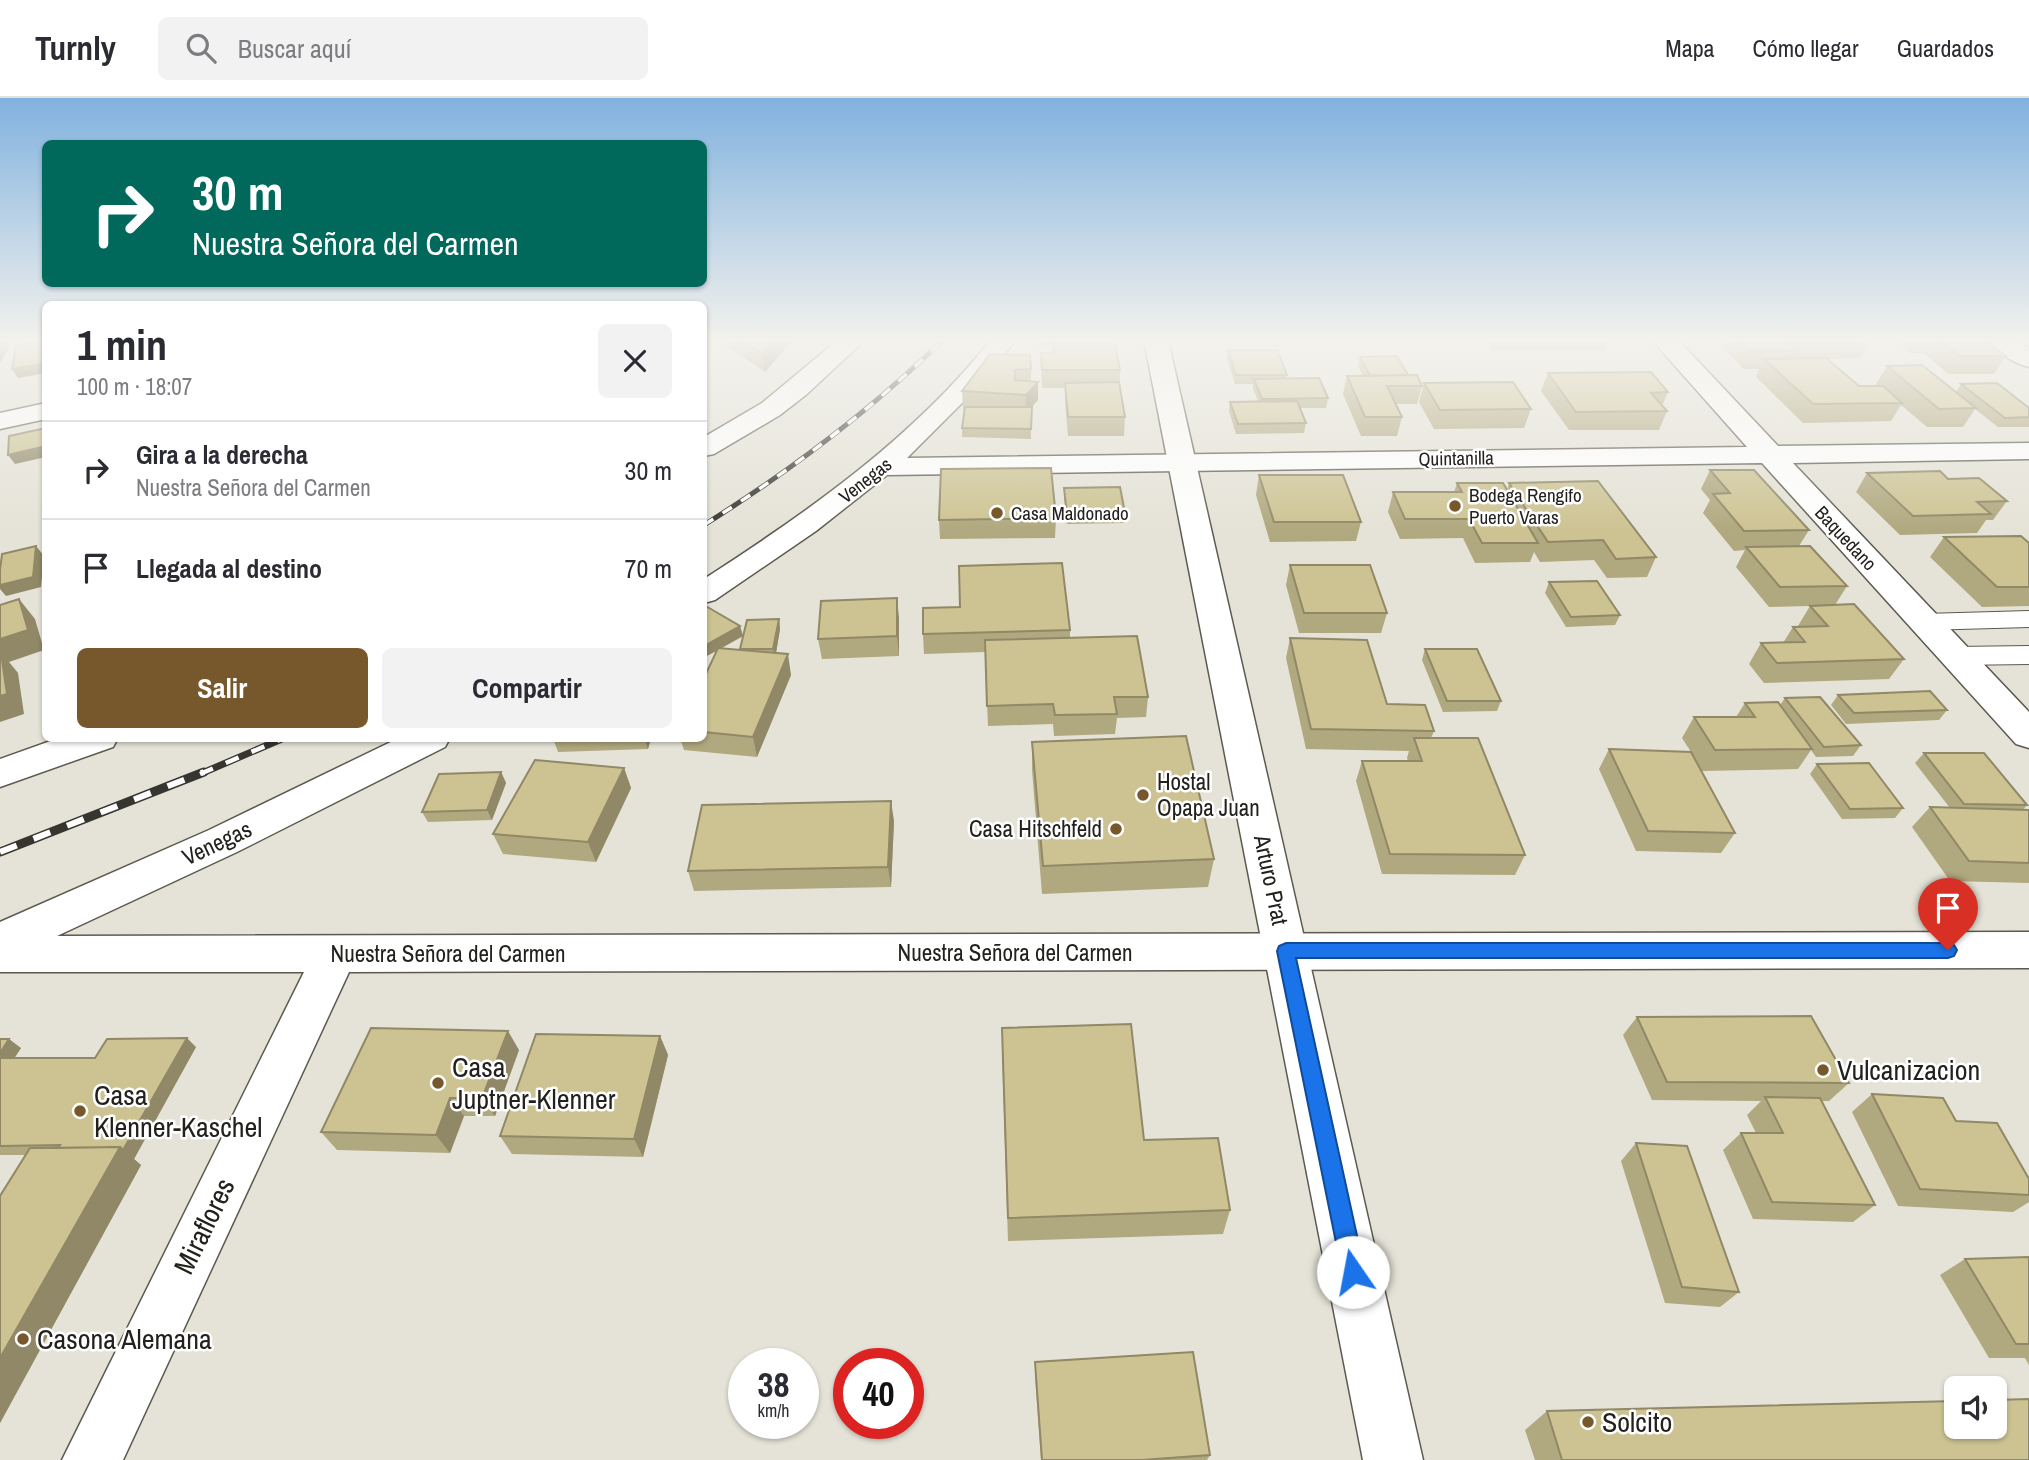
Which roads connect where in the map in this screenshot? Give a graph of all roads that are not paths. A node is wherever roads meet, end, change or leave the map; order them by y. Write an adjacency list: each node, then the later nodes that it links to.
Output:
1 (779, 404): 7 (street)
2 (948, 404): 11 (street, Venegas)
3 (1170, 404): 10 (street, Arturo Prat)
4 (1722, 404): 9 (street, Baquedano)
5 (42, 412): 6 (street)
6 (0, 421)
7 (707, 446)
8 (2029, 450): 9 (street, Quintanilla)
9 (1767, 453): 10 (street, Quintanilla); 14 (street, Baquedano)
10 (1182, 462): 11 (street, Quintanilla); 23 (street, Arturo Prat)
11 (883, 467): 12 (street, Venegas)
12 (707, 591)
13 (2029, 619): 14 (lane)
14 (1924, 622): 16 (street, Baquedano)
15 (2029, 655): 16 (lane)
16 (1955, 656): 17 (street, Baquedano)
17 (2029, 735)
18 (89, 742): 20 (street)
19 (424, 742): 21 (street, Venegas)
20 (0, 773)
21 (0, 942)
22 (2029, 950): 23 (street, Nuestra Señora del Carmen)
23 (1286, 951): 25 (street, Nuestra Señora del Carmen); 27 (street, Arturo Prat)
24 (0, 954): 25 (street, Nuestra Señora del Carmen)
25 (335, 955): 26 (street, Miraflores)
26 (92, 1460)
27 (1393, 1460)

